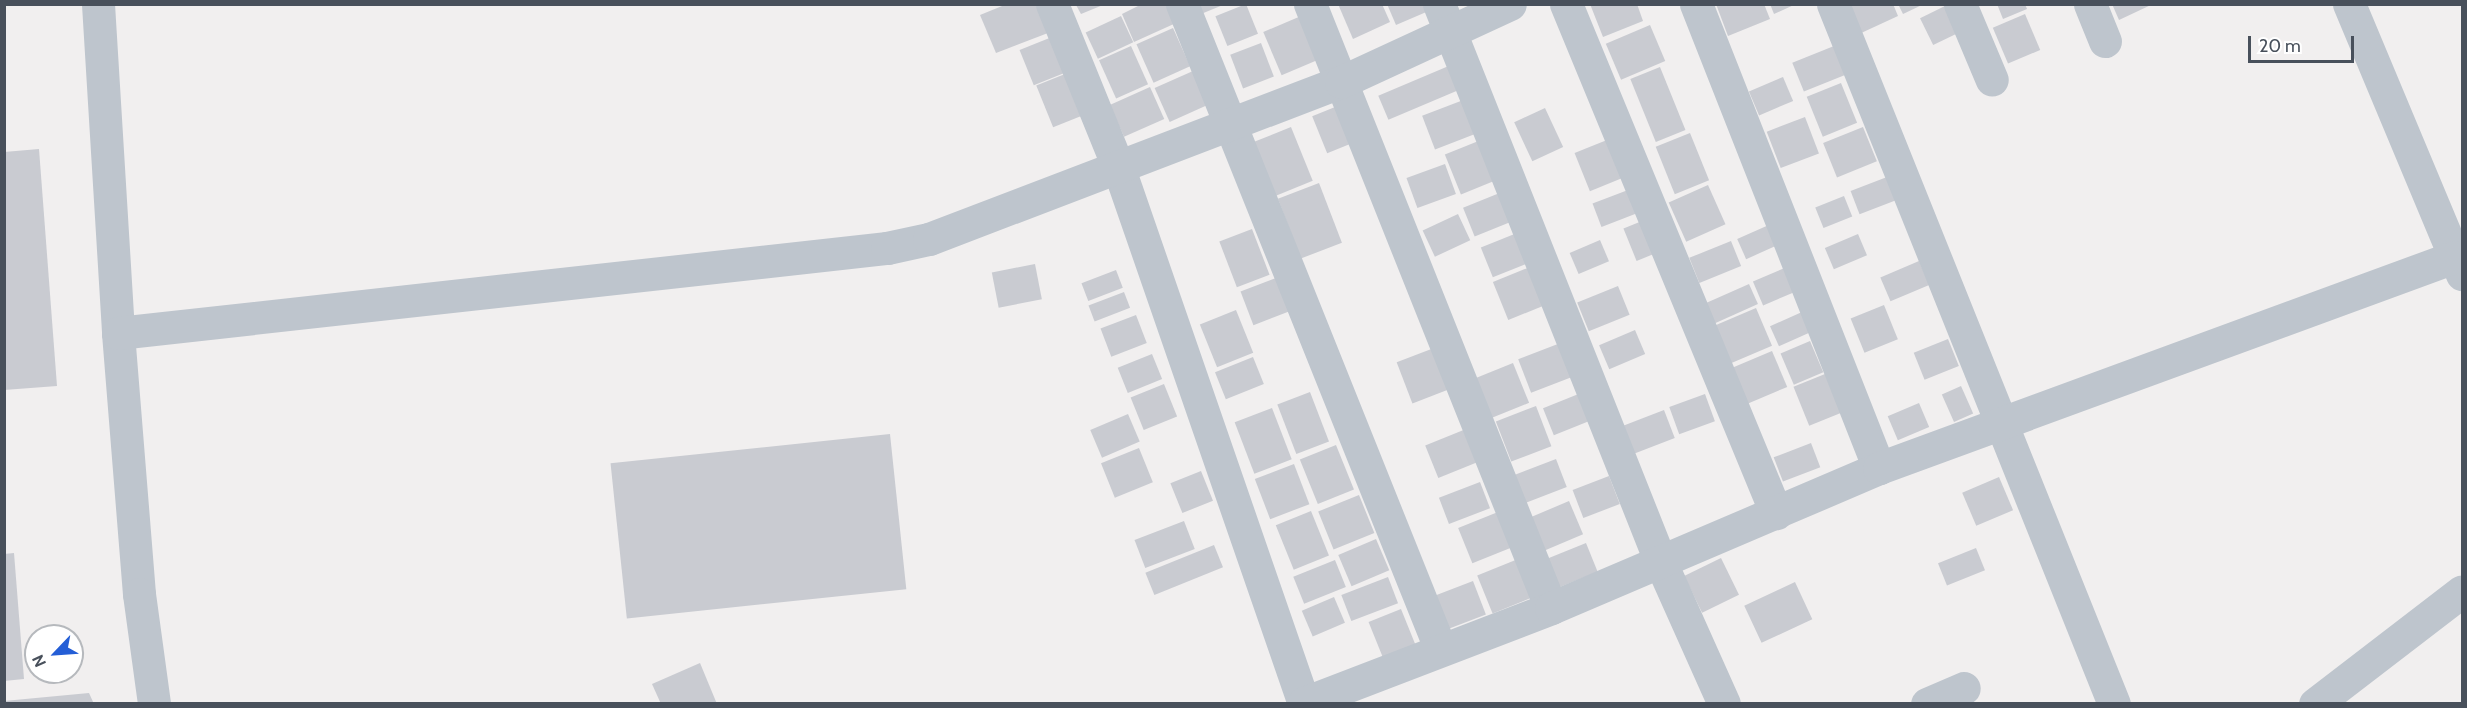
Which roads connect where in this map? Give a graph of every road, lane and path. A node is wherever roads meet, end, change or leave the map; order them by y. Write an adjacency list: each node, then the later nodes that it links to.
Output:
1 (98, 4): 19 (street)
2 (1052, 4): 17 (street)
3 (1182, 4): 16 (street)
4 (1310, 4): 15 (street)
5 (1510, 4): 12 (street)
6 (1566, 4): 22 (street)
7 (1696, 4): 21 (street)
8 (1833, 4): 20 (street)
9 (1960, 4): 14 (street)
10 (2090, 4): 13 (street)
11 (2349, 4): 18 (street)
12 (1444, 17): 15 (street); 23 (street)
13 (2105, 40)
14 (1992, 80)
15 (1341, 81): 16 (street); 25 (street)
16 (1231, 122): 17 (street); 26 (street)
17 (1119, 169): 19 (street); 28 (street)
18 (2458, 266): 20 (street)
19 (118, 333): 29 (street)
20 (2000, 423): 21 (street); 32 (street)
21 (1879, 468): 22 (street)
22 (1776, 513): 23 (street)
23 (1661, 562): 25 (street); 30 (street)
24 (2463, 591): 33 (street)
25 (1551, 608): 26 (street)
26 (1440, 648): 28 (street)
27 (1964, 688): 31 (street)
28 (1304, 703)
29 (154, 704)
30 (1724, 704)
31 (1927, 704)
32 (2114, 704)
33 (2315, 704)

